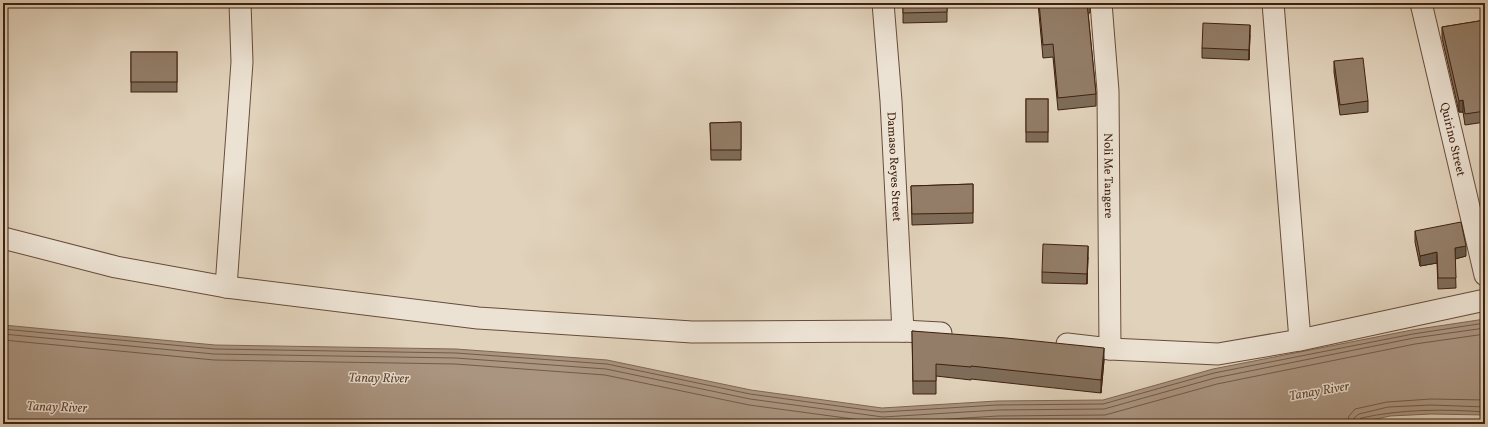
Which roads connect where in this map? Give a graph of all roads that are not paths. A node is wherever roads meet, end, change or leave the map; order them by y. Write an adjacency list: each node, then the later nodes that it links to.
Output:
1 (240, 3): 8 (street)
2 (883, 3): 10 (street, Damaso Reyes Street)
3 (1101, 3): 14 (street, Noli Me Tangere)
4 (1273, 3): 12 (street)
5 (1421, 3): 7 (street, Quirino Street)
6 (3, 238): 8 (street)
7 (1485, 275)
8 (226, 287): 10 (street)
9 (1485, 300): 12 (street)
10 (903, 331): 11 (street)
11 (962, 335)
12 (1300, 340): 14 (street)
13 (1046, 342): 14 (street)
14 (1110, 349)

